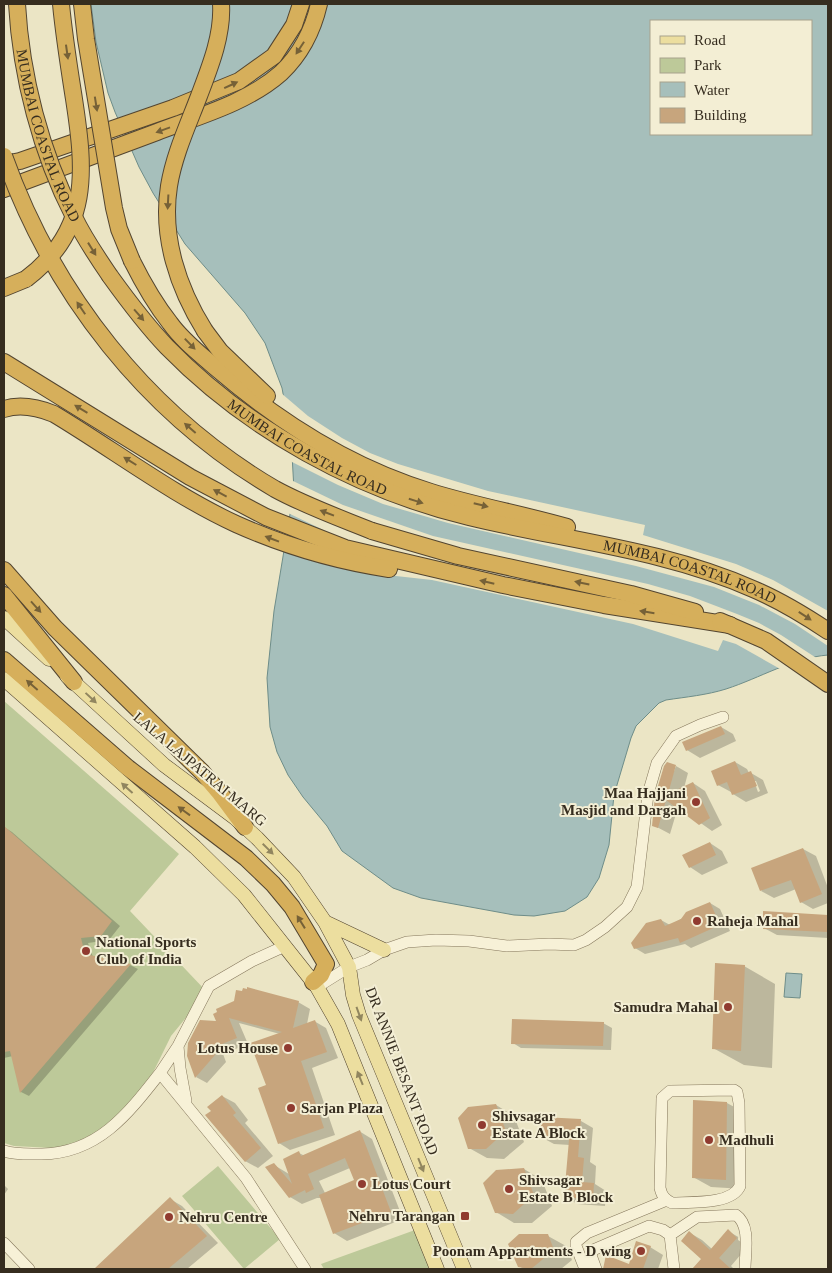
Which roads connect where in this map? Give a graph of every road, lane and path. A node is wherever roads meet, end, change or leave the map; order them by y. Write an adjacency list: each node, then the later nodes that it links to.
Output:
1 (17, 4): 14 (highway, MUMBAI COASTAL ROAD, one-way to 14, bridge)
2 (61, 4): 10 (highway, one-way to 10, bridge)
3 (82, 4): 13 (highway, one-way to 13, bridge)
4 (221, 4): 13 (highway, one-way to 13, bridge)
5 (301, 4): 8 (highway, one-way to 5, bridge)
6 (319, 4): 9 (highway, one-way to 9, bridge)
7 (4, 156): 19 (highway, one-way to 7, bridge)
8 (4, 164)
9 (4, 189)
10 (4, 288)
11 (4, 362): 16 (highway, one-way to 11)
12 (4, 409): 16 (highway, one-way to 12)
13 (327, 448): 14 (highway, one-way to 14)
14 (642, 553): 20 (highway, MUMBAI COASTAL ROAD, one-way to 20)
15 (4, 570): 26 (highway, one-way to 26)
16 (439, 571): 19 (highway, one-way to 16)
17 (4, 595): 23 (highway)
18 (4, 618): 23 (main road, LALA LAJPATRAI MARG)
19 (730, 625): 24 (highway)
20 (828, 631)
21 (4, 660): 31 (highway, one-way to 21)
22 (4, 680): 28 (main road, one-way to 22)
23 (74, 682): 26 (main road, LALA LAJPATRAI MARG, one-way to 26)
24 (828, 684)
25 (723, 717): 29 (street)
26 (245, 827): 27 (main road, LALA LAJPATRAI MARG, one-way to 27)
27 (325, 922): 29 (main road); 30 (main road, LALA LAJPATRAI MARG)
28 (285, 946): 31 (main road); 32 (street)
29 (384, 950): 30 (street)
30 (348, 967): 31 (street); 42 (main road, DR ANNIE BESANT ROAD, one-way to 42)
31 (315, 984): 41 (main road, one-way to 31)
32 (178, 1046): 33 (street); 34 (street)
33 (160, 1072): 34 (street); 35 (street)
34 (187, 1106): 40 (street)
35 (4, 1151)
36 (667, 1200): 36 (street); 43 (street)
37 (670, 1235): 44 (street); 45 (street); 46 (street)
38 (4, 1243): 39 (street)
39 (29, 1269)
40 (305, 1269)
41 (437, 1269)
42 (464, 1269)
43 (585, 1269)
44 (596, 1269)
45 (674, 1269)
46 (745, 1269)

